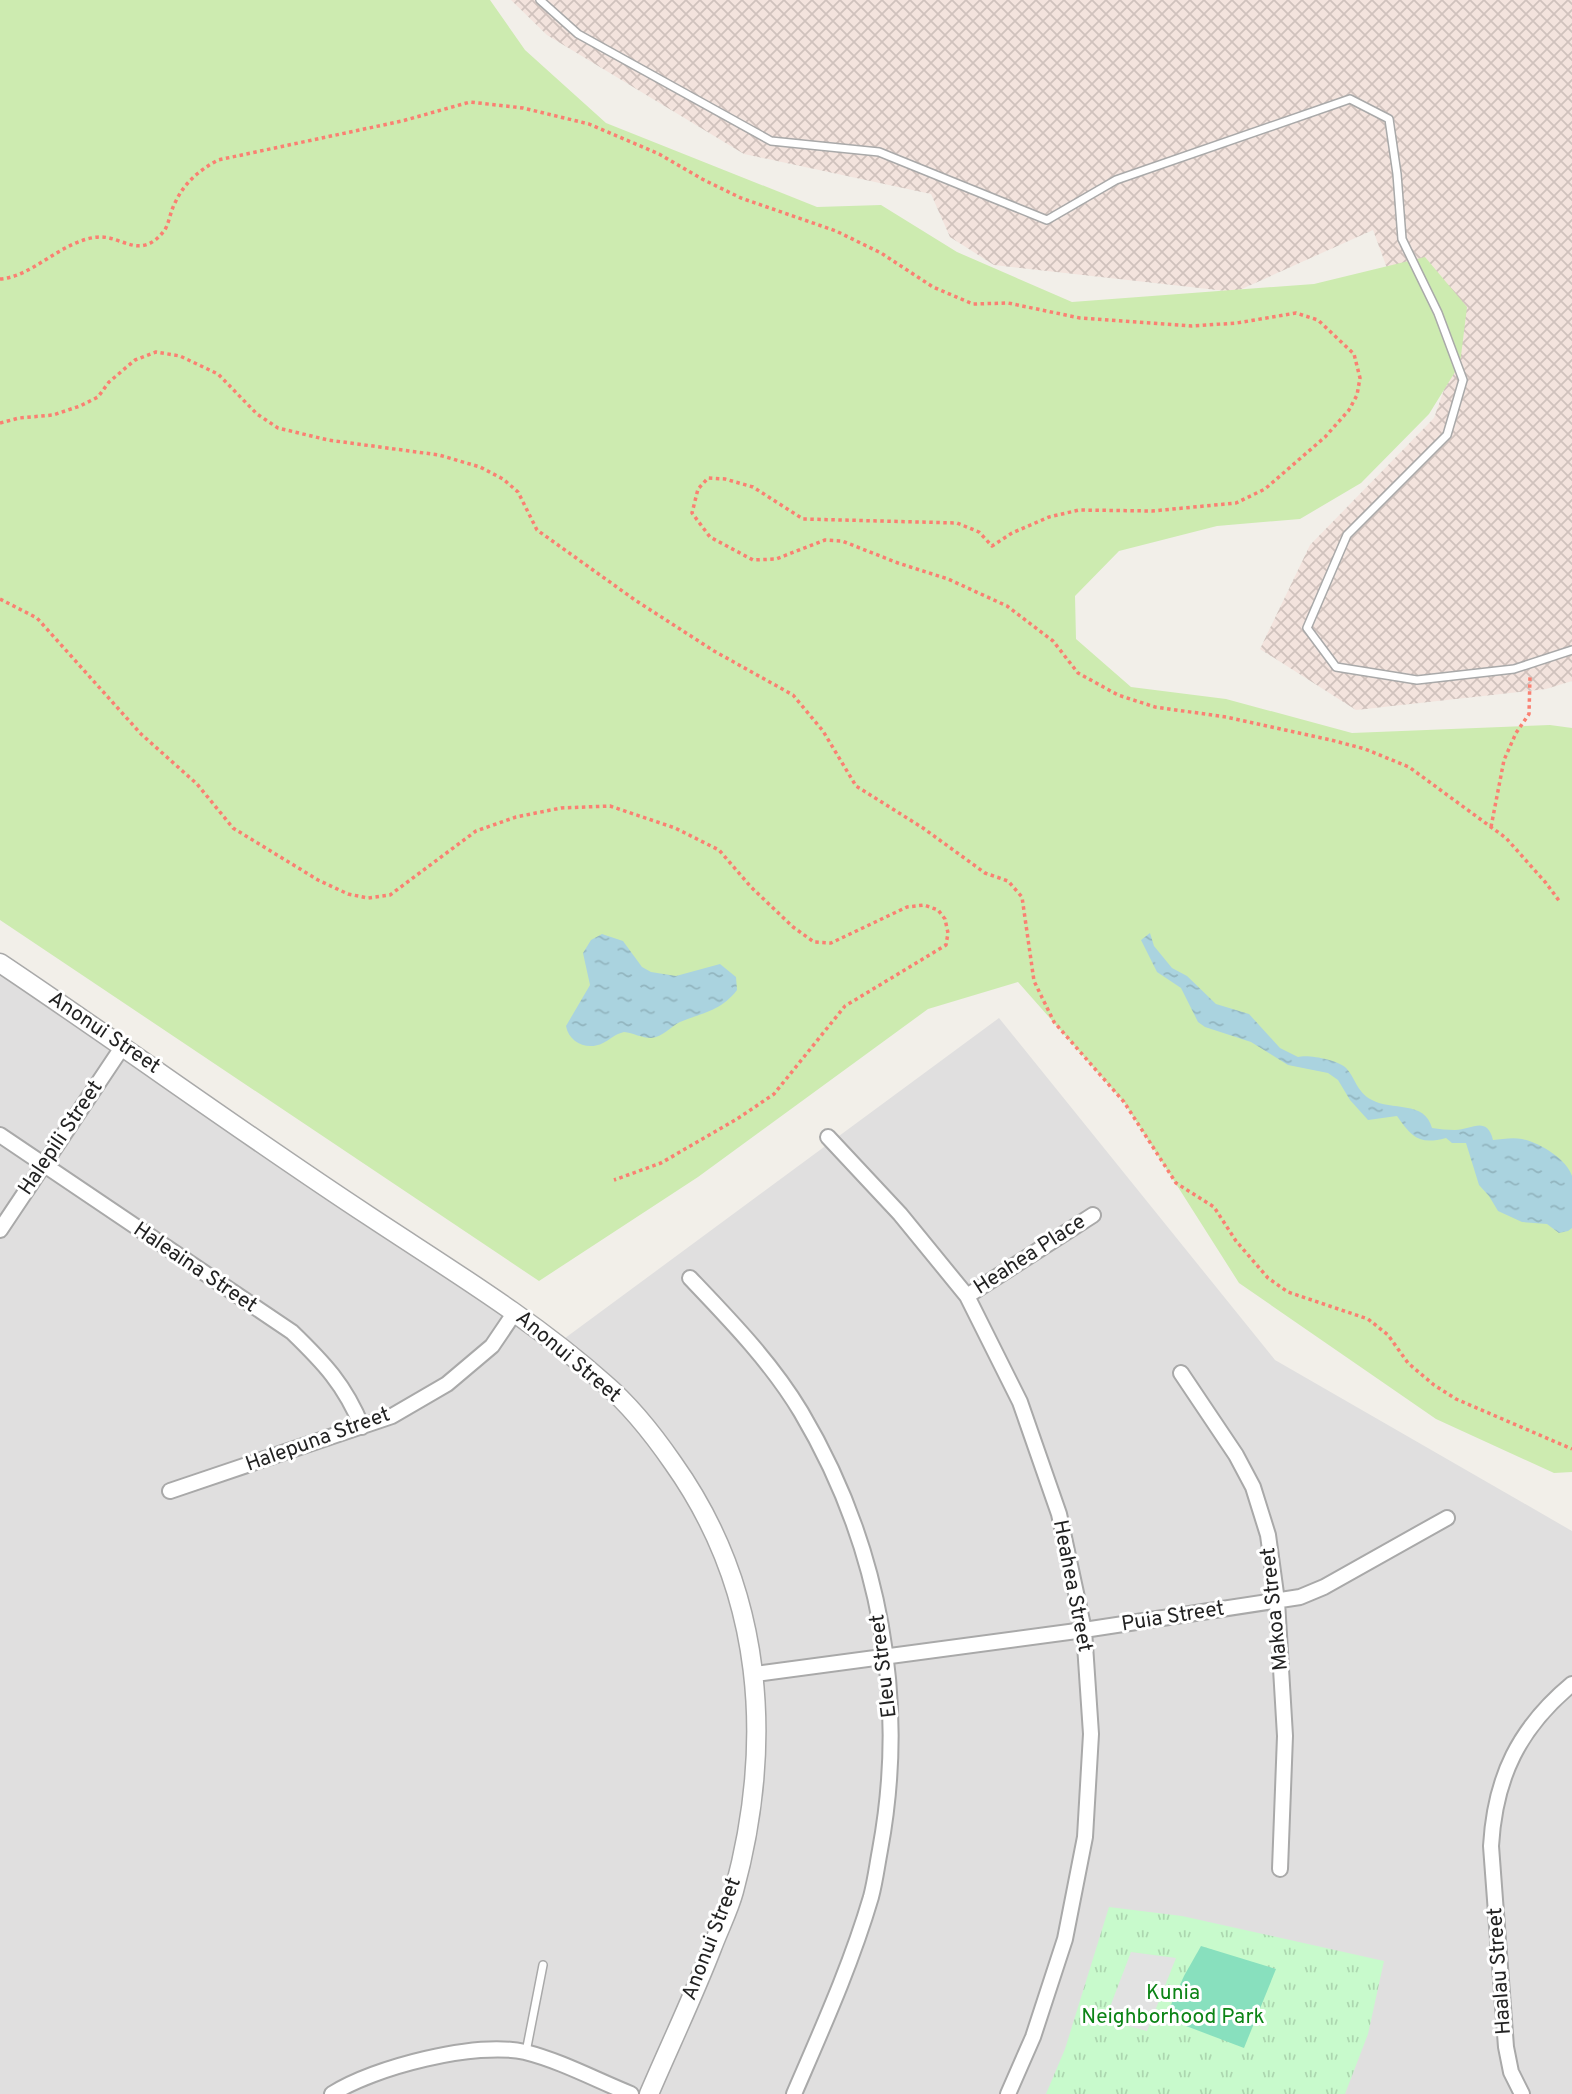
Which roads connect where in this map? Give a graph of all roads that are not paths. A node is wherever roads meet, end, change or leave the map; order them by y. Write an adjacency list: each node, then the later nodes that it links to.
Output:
1 (540, 0): 2 (lane)
2 (1572, 650)
3 (0, 963): 4 (street, Anonui Street)
4 (123, 1046): 7 (street, Halepili Street); 12 (street, Anonui Street)
5 (0, 1135): 7 (street, Haleaina Street)
6 (828, 1137): 11 (street, Heahea Street)
7 (43, 1165): 9 (street, Halepili Street); 14 (street, Haleaina Street)
8 (1093, 1215): 11 (street, Heahea Place)
9 (0, 1230)
10 (690, 1278): 19 (street, Eleu Street)
11 (967, 1296): 18 (street, Heahea Street)
12 (515, 1312): 14 (street, Halepuna Street); 20 (street, Anonui Street)
13 (1181, 1373): 17 (street, Makoa Street)
14 (362, 1427): 15 (street, Halepuna Street)
15 (170, 1491)
16 (1447, 1518): 17 (street, Puia Street)
17 (1278, 1601): 18 (street, Puia Street); 22 (street, Makoa Street)
18 (1084, 1630): 19 (street, Puia Street); 29 (street, Heahea Street)
19 (887, 1656): 20 (street, Puia Street); 28 (street, Eleu Street)
20 (755, 1674): 27 (street, Anonui Street)
21 (1572, 1684): 30 (street, Haalau Street)
22 (1280, 1868)
23 (543, 1965): 24 (lane)
24 (526, 2053): 25 (street); 26 (street)
25 (332, 2094)
26 (631, 2094)
27 (649, 2094)
28 (794, 2094)
29 (1008, 2094)
30 (1522, 2094)

